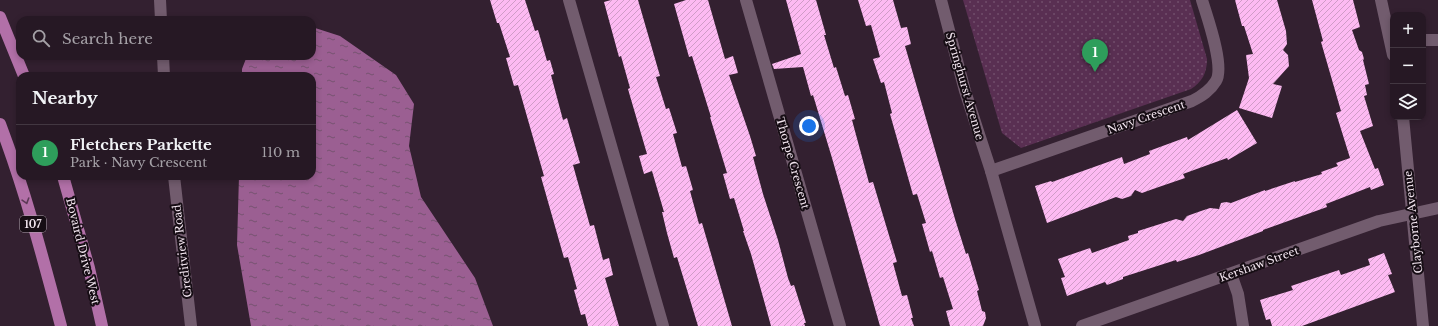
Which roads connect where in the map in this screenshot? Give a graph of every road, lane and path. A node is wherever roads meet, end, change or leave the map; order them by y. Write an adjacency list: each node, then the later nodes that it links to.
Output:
1 (160, 0): 7 (street)
2 (568, 0): 30 (street)
3 (746, 0): 31 (street, Thorpe Crescent)
4 (941, 0): 20 (street, Springhurst Avenue)
5 (1202, 0): 20 (street, Navy Crescent)
6 (1381, 0): 9 (street)
7 (161, 16)
8 (0, 17): 12 (main road)
9 (1390, 33)
10 (1426, 40): 11 (street)
11 (1438, 40)
12 (16, 56)
13 (17, 60): 15 (main road)
14 (163, 60): 16 (street)
15 (22, 72)
16 (164, 72)
17 (1403, 120): 25 (street, Clayborne Avenue)
18 (0, 124): 19 (main road, 107, one-way to 19)
19 (16, 166)
20 (990, 171): 32 (street)
21 (20, 180): 27 (main road, 107, one-way to 27)
22 (64, 180): 28 (main road, Bovaird Drive West)
23 (174, 180): 29 (street, Creditview Road)
24 (1438, 208): 25 (street, Kershaw Street)
25 (1412, 214): 26 (street, Kershaw Street); 35 (street, Clayborne Avenue)
26 (1231, 274): 33 (street, Kershaw Street); 34 (street)
27 (61, 326)
28 (102, 326)
29 (191, 326)
30 (663, 326)
31 (840, 326)
32 (1035, 326)
33 (1082, 326)
34 (1243, 326)
35 (1423, 326)

